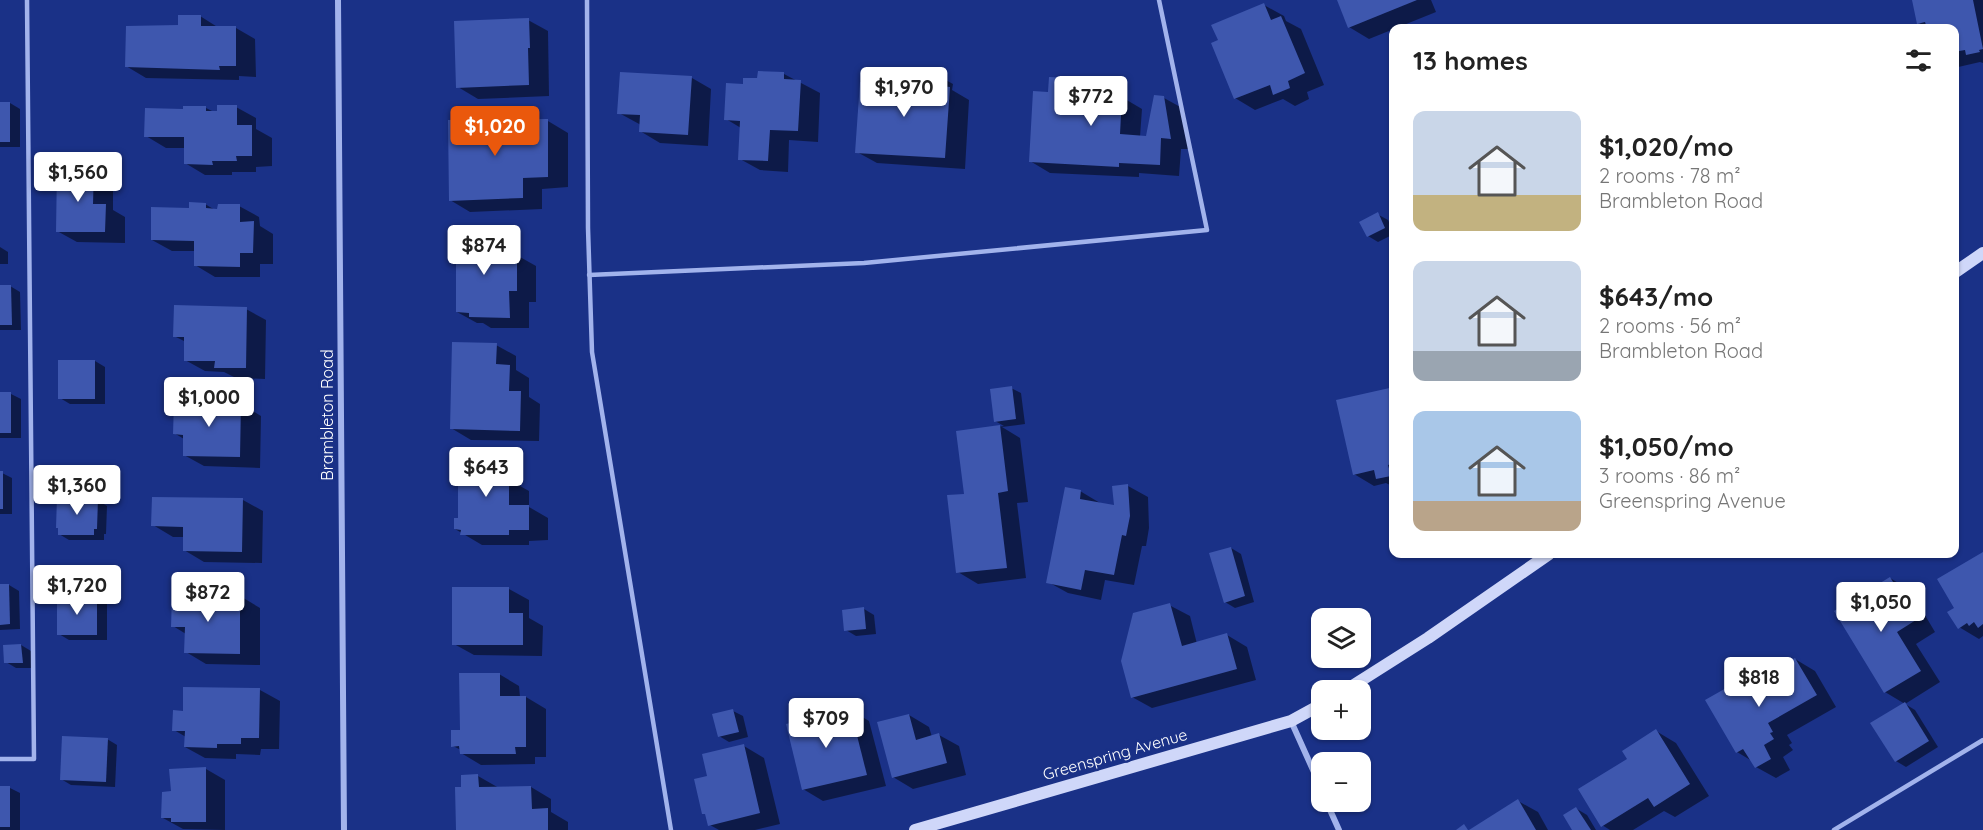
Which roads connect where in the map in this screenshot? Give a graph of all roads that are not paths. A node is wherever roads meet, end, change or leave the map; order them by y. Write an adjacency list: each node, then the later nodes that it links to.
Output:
1 (27, 0): 13 (lane)
2 (338, 0): 16 (street, Brambleton Road)
3 (587, 0): 7 (lane)
4 (1159, 0): 7 (lane)
5 (1983, 253): 6 (main road)
6 (1959, 270)
7 (589, 275): 17 (lane)
8 (1544, 558): 9 (main road)
9 (1362, 680)
10 (1311, 710): 11 (main road, Greenspring Avenue)
11 (1291, 721): 14 (street); 18 (main road, Greenspring Avenue)
12 (1983, 740): 20 (lane)
13 (0, 759)
14 (1311, 766)
15 (1331, 812): 19 (street)
16 (344, 830)
17 (671, 830)
18 (915, 830)
19 (1339, 830)
20 (1834, 830)

